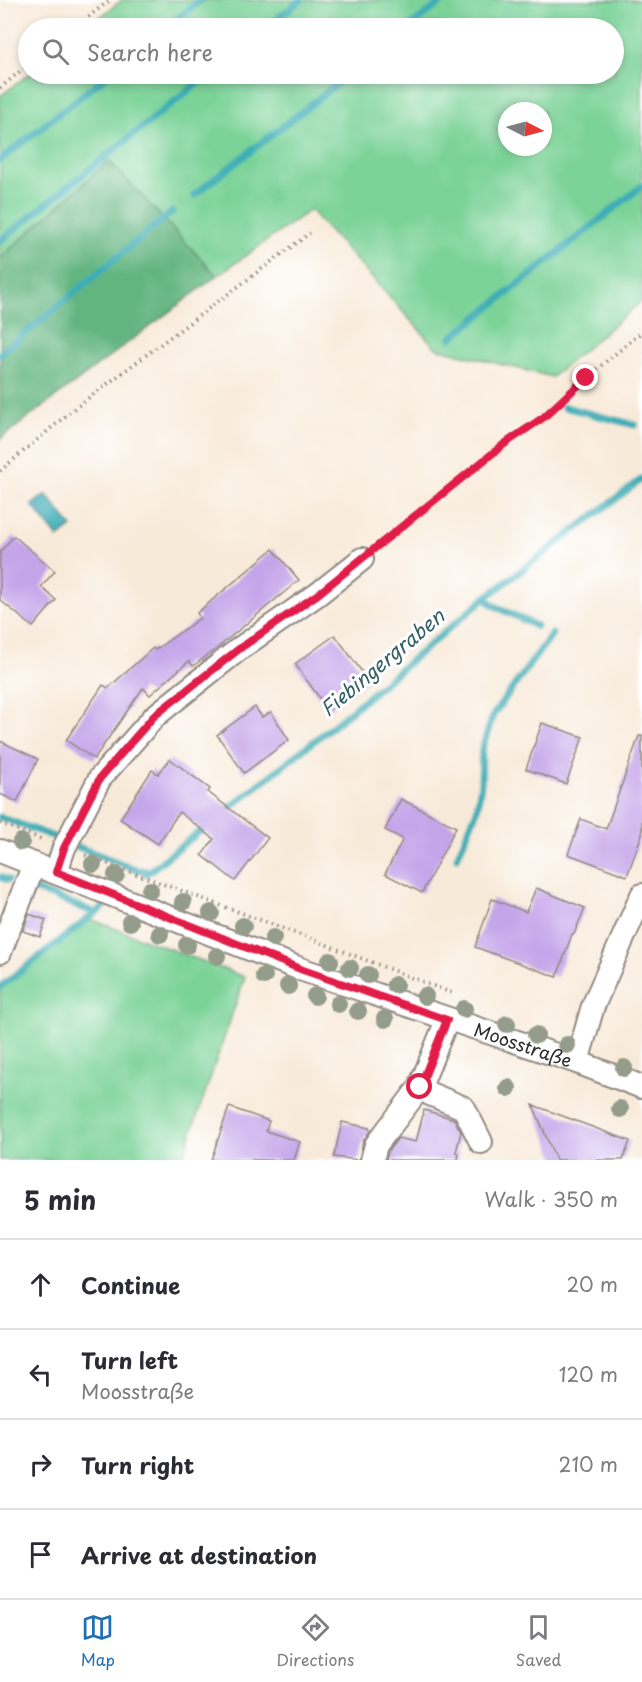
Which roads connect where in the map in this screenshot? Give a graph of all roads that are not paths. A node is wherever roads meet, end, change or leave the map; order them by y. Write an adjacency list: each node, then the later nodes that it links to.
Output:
1 (362, 559): 4 (street)
2 (0, 851): 3 (street, Moosstraße)
3 (34, 864): 4 (street, Moosstraße); 6 (street)
4 (56, 872): 7 (street, Moosstraße)
5 (642, 895): 8 (street)
6 (0, 952)
7 (447, 1020): 8 (street, Moosstraße); 9 (street)
8 (577, 1062): 10 (street, Moosstraße)
9 (420, 1087): 11 (street); 12 (street)
10 (642, 1087)
11 (481, 1142)
12 (372, 1160)

